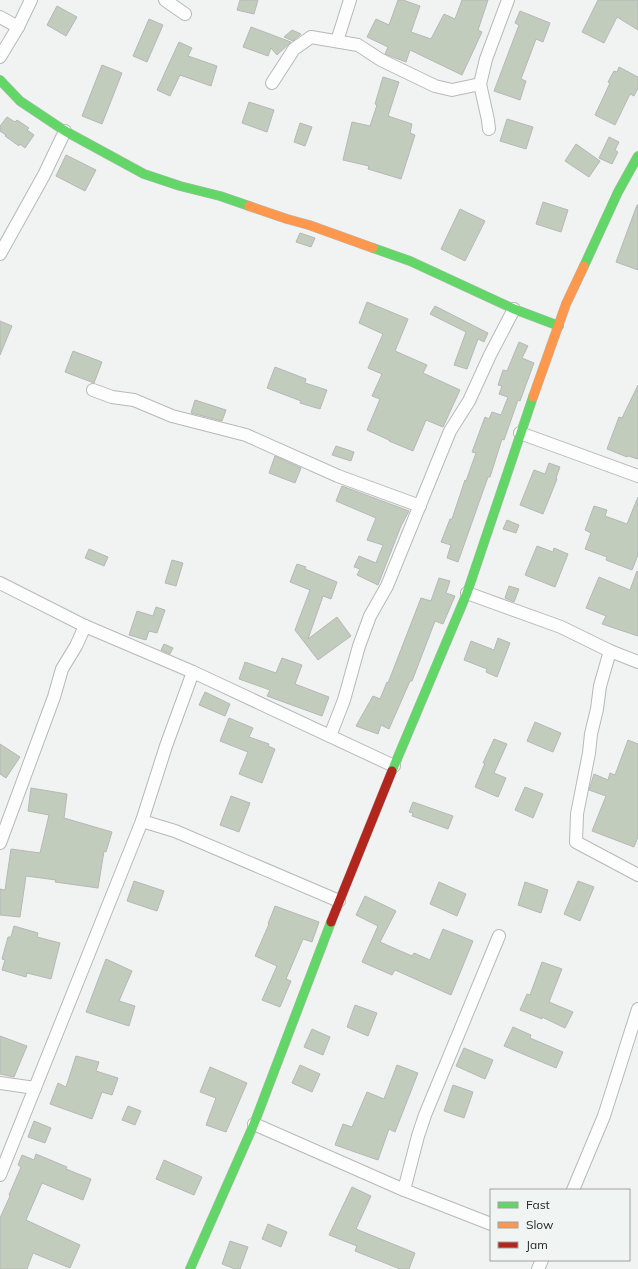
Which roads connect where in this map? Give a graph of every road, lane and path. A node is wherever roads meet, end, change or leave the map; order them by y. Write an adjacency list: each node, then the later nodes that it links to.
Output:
1 (31, 0): 7 (street)
2 (165, 0): 5 (street)
3 (350, 0): 8 (street)
4 (508, 0): 12 (street)
5 (185, 14)
6 (0, 17): 7 (street)
7 (18, 27): 9 (street)
8 (337, 41): 11 (street); 12 (street)
9 (0, 57)
10 (0, 80): 14 (street)
11 (272, 83)
12 (480, 84): 13 (street)
13 (490, 129)
14 (65, 131): 16 (street); 17 (street)
15 (638, 156): 18 (street)
16 (0, 254)
17 (514, 309): 18 (street); 22 (street)
18 (559, 326): 20 (street)
19 (93, 390): 22 (street)
20 (520, 433): 21 (street); 24 (street)
21 (638, 476)
22 (420, 506): 29 (street)
23 (0, 583): 25 (street)
24 (467, 594): 26 (street); 30 (street)
25 (85, 626): 28 (street); 31 (street)
26 (610, 650): 27 (street); 34 (street)
27 (638, 662)
28 (193, 672): 29 (street); 32 (street)
29 (330, 736): 30 (street)
30 (394, 766): 35 (street)
31 (4, 821): 33 (street)
32 (142, 821): 35 (street); 39 (street)
33 (0, 843)
34 (638, 875)
35 (339, 901): 40 (street)
36 (498, 936): 43 (street)
37 (638, 1009): 42 (street)
38 (0, 1083): 39 (street)
39 (35, 1088): 41 (street)
40 (254, 1124): 43 (street); 45 (street)
41 (0, 1176)
42 (573, 1189)
43 (404, 1190): 44 (street)
44 (490, 1224)
45 (191, 1269)

